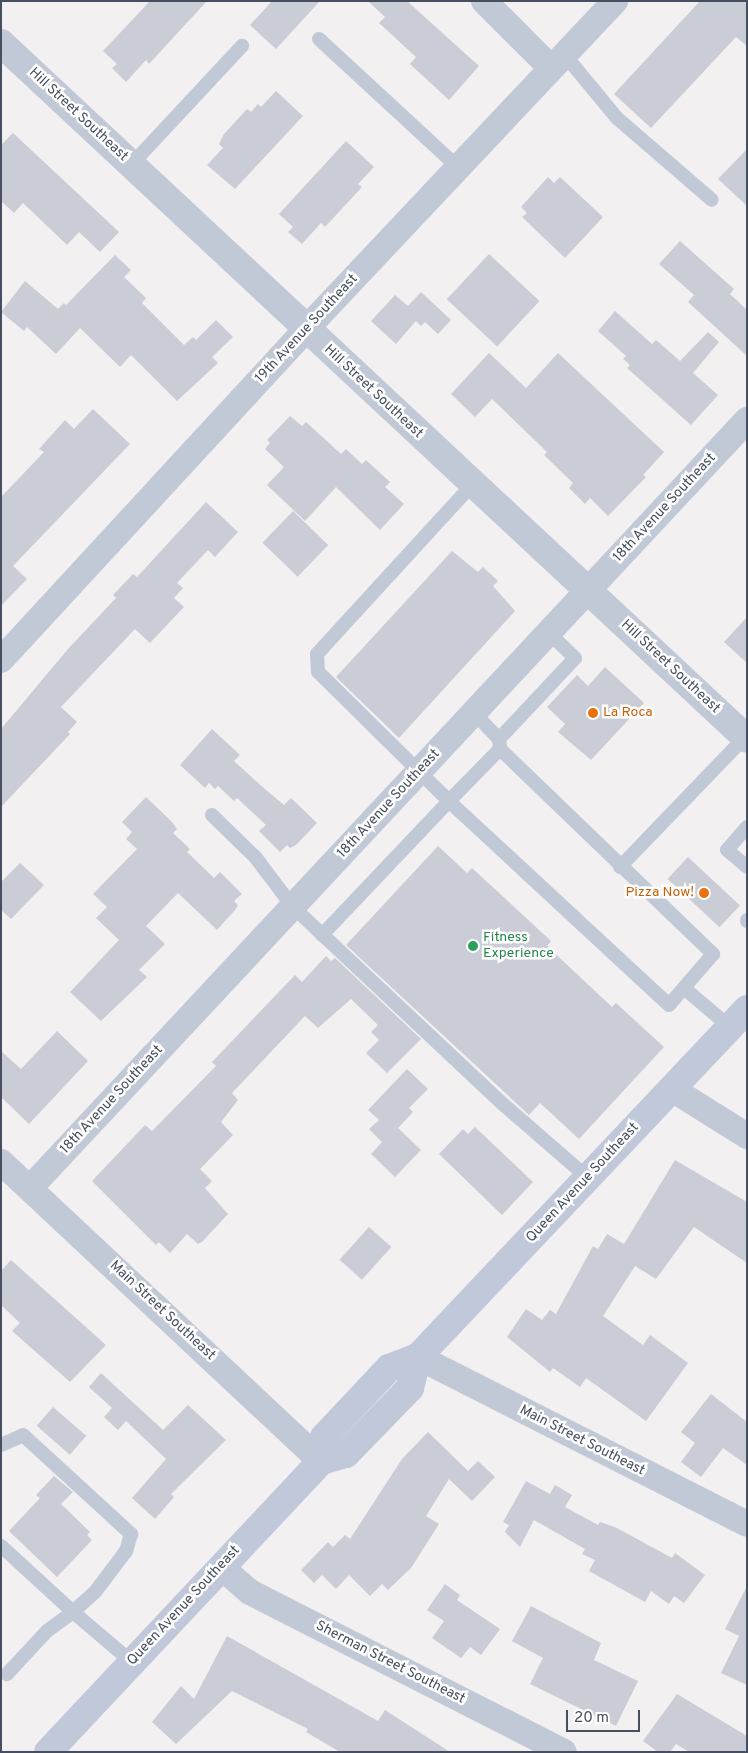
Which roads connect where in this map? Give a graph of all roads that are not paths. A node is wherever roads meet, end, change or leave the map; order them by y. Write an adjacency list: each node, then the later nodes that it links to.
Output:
1 (484, 1): 6 (street)
2 (615, 1): 6 (street, 19th Avenue Southeast)
3 (319, 39): 8 (lane)
4 (242, 46): 7 (lane)
5 (5, 54): 7 (street, Hill Street Southeast)
6 (558, 61): 8 (street, 19th Avenue Southeast); 9 (lane)
7 (131, 165): 10 (street, Hill Street Southeast)
8 (459, 168): 10 (street, 19th Avenue Southeast)
9 (712, 200)
10 (306, 329): 12 (street, Hill Street Southeast); 15 (street, 19th Avenue Southeast)
11 (746, 422): 13 (street, 18th Avenue Southeast)
12 (473, 484): 13 (street, Hill Street Southeast); 19 (lane)
13 (588, 591): 14 (street, 18th Avenue Southeast); 17 (street, Hill Street Southeast)
14 (549, 633): 16 (street, 18th Avenue Southeast); 18 (lane)
15 (1, 660)
16 (474, 713): 18 (lane); 19 (street, 18th Avenue Southeast)
17 (746, 738): 23 (lane)
18 (500, 744): 20 (lane); 23 (lane)
19 (418, 773): 20 (lane); 25 (street, 18th Avenue Southeast)
20 (449, 801): 26 (lane); 27 (lane)
21 (212, 815): 25 (lane)
22 (747, 827): 24 (lane)
23 (620, 867): 27 (lane)
24 (747, 867)
25 (293, 907): 26 (lane); 33 (street, 18th Avenue Southeast)
26 (322, 935): 32 (lane)
27 (684, 988): 28 (lane)
28 (738, 1018): 29 (main road, Queen Avenue Southeast)
29 (672, 1089): 30 (street); 32 (main road, Queen Avenue Southeast)
30 (747, 1136)
31 (1, 1162): 33 (street, Main Street Southeast)
32 (588, 1178): 34 (main road, Queen Avenue Southeast)
33 (30, 1188): 36 (street, Main Street Southeast)
34 (418, 1358): 36 (main road, Queen Avenue Southeast); 37 (street, Main Street Southeast)
35 (1, 1445): 40 (lane)
36 (321, 1461): 39 (main road, Queen Avenue Southeast)
37 (747, 1524)
38 (1, 1546): 40 (lane)
39 (221, 1567): 41 (main road, Queen Avenue Southeast); 44 (street, Sherman Street Southeast)
40 (73, 1612): 41 (lane); 42 (lane)
41 (132, 1662): 43 (main road, Queen Avenue Southeast)
42 (7, 1674)
43 (48, 1752)
44 (564, 1752)

